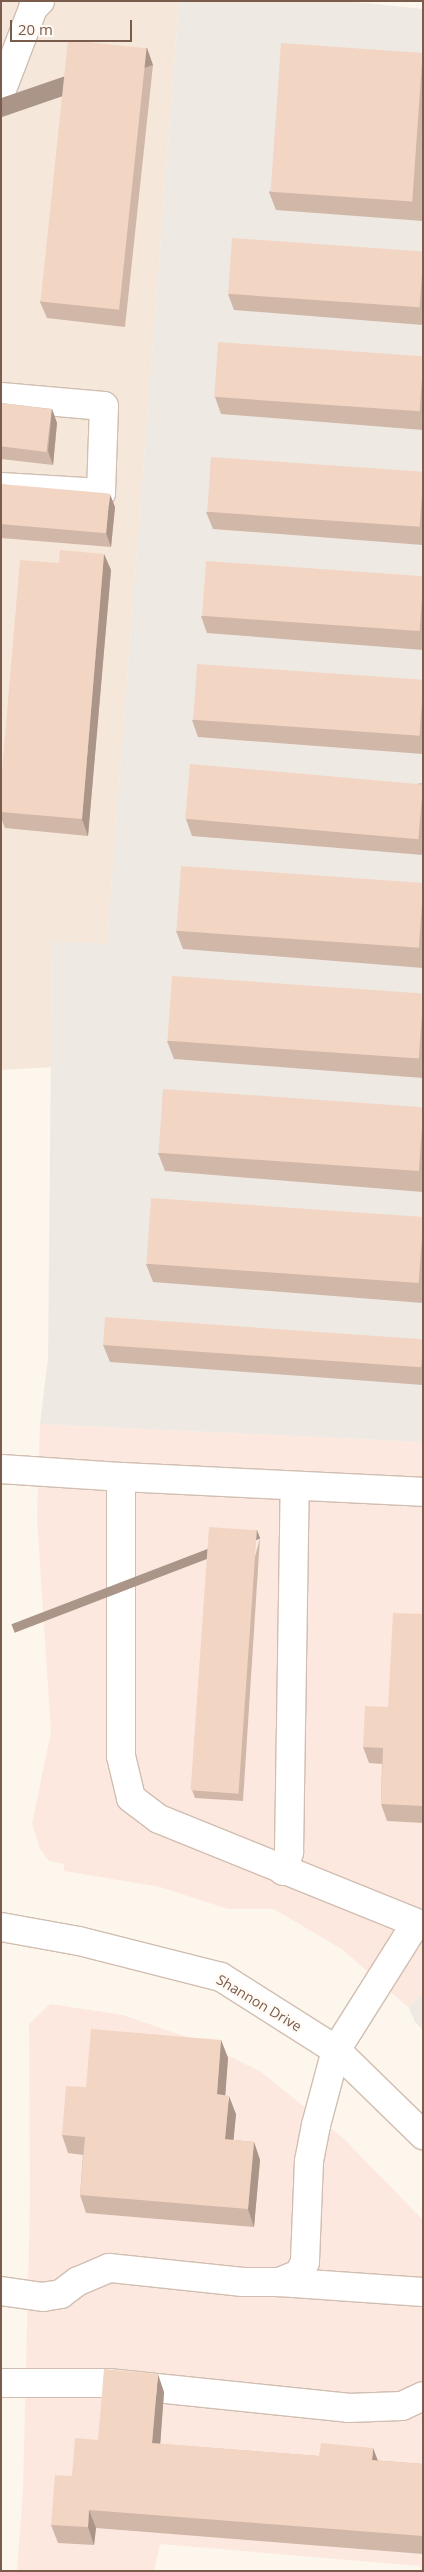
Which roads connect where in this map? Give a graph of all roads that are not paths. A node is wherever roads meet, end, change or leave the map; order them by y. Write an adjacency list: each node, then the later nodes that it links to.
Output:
1 (40, 1): 2 (street)
2 (1, 92)
3 (1, 397): 4 (street)
4 (1, 487)
5 (1, 1469): 6 (street)
6 (121, 1477): 7 (street); 9 (street)
7 (295, 1486): 8 (street); 9 (street)
8 (423, 1492)
9 (283, 1871): 10 (street)
10 (419, 1923): 12 (street)
11 (1, 1927): 12 (street, Shannon Drive)
12 (336, 2050): 13 (street, Shannon Drive); 14 (street)
13 (423, 2135)
14 (279, 2282): 15 (street); 16 (street)
15 (1, 2291)
16 (423, 2292)
17 (1, 2383): 18 (street)
18 (416, 2403)

